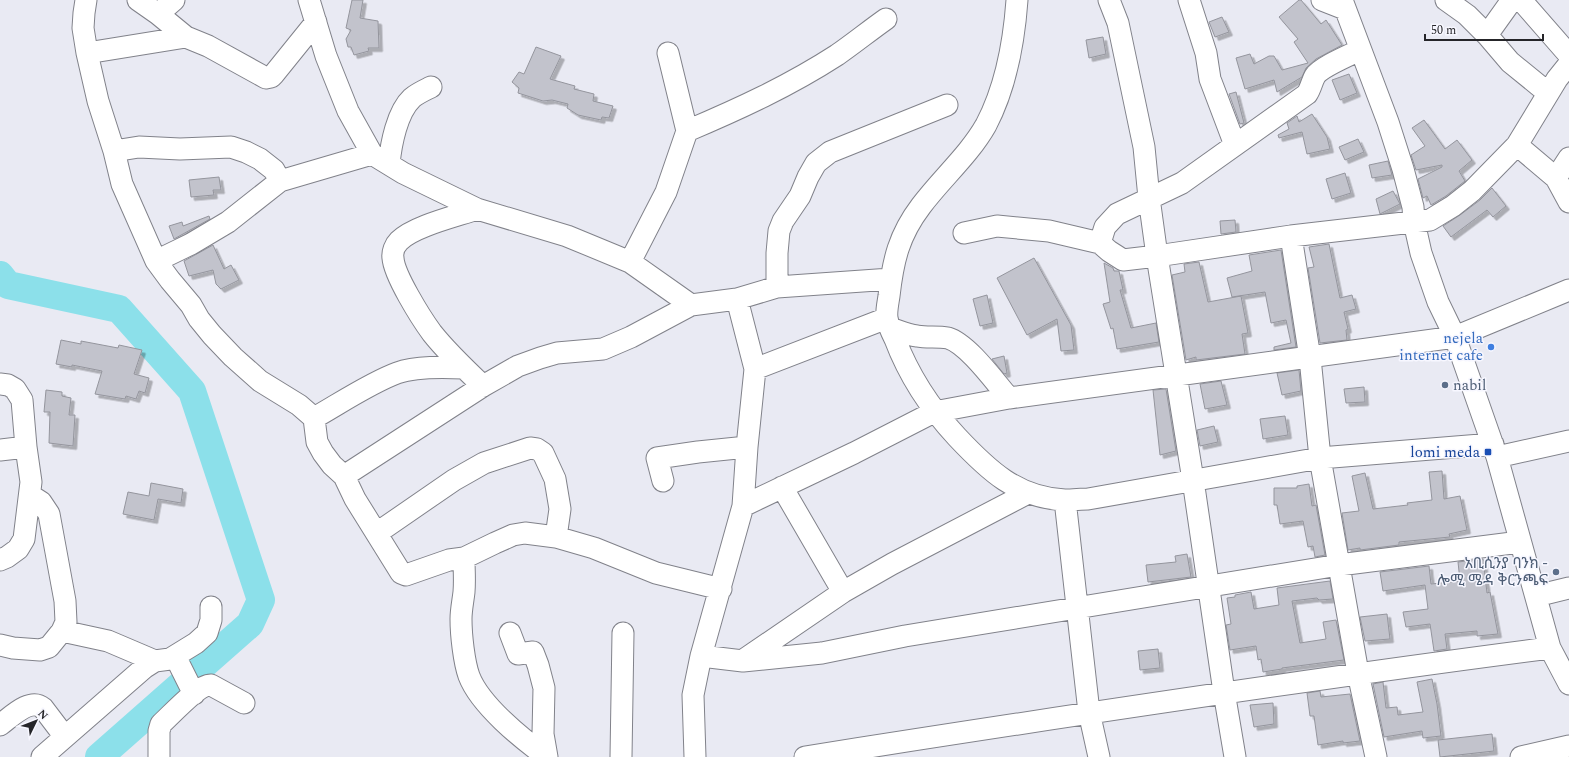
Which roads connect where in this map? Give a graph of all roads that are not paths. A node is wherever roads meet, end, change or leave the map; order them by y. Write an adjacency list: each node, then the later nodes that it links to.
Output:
1 (86, 0): 19 (street)
2 (138, 0): 13 (street)
3 (174, 0): 13 (street)
4 (309, 0): 15 (street)
5 (1017, 0): 45 (street)
6 (1109, 0): 35 (street)
7 (1189, 0): 27 (street)
8 (1322, 0): 12 (street)
9 (1446, 0): 16 (street)
10 (1512, 0): 16 (street)
11 (1521, 0): 21 (street)
12 (1344, 5): 18 (street)
13 (158, 14): 17 (street)
14 (886, 18): 26 (street)
15 (316, 22): 17 (street); 30 (street)
16 (1487, 35): 24 (street)
17 (186, 37): 19 (street)
18 (1360, 50): 27 (street); 38 (street)
19 (87, 53): 29 (street)
20 (668, 53): 26 (street)
21 (1569, 55)
22 (1569, 64): 24 (street)
23 (431, 87): 32 (street)
24 (1548, 93): 28 (street)
25 (947, 105): 46 (street)
26 (687, 131): 44 (street)
27 (1235, 144): 35 (street)
28 (1517, 145): 33 (street); 38 (street)
29 (114, 151): 34 (street); 43 (street)
30 (372, 154): 32 (street); 34 (street)
31 (1569, 158): 33 (street)
32 (389, 164): 37 (street)
33 (1556, 178): 36 (street)
34 (280, 181): 43 (street)
35 (1149, 198): 41 (street); 42 (street)
36 (1569, 202)
37 (477, 208): 44 (street); 53 (street)
38 (1414, 222): 40 (street); 51 (street)
39 (964, 233): 41 (street)
40 (1291, 236): 42 (street); 52 (street)
41 (1100, 243): 42 (street)
42 (1157, 256): 55 (street)
43 (156, 261): 60 (street)
44 (630, 262): 49 (street)
45 (891, 278): 46 (street); 50 (street)
46 (777, 287): 48 (street)
47 (1569, 290): 51 (street)
48 (737, 299): 49 (street); 54 (street)
49 (691, 305): 57 (street)
50 (888, 323): 54 (street); 58 (street); 59 (street)
51 (1455, 337): 52 (street); 65 (street)
52 (1310, 358): 55 (street); 66 (street)
53 (464, 368): 57 (street); 60 (street)
54 (755, 369): 63 (street)
55 (1176, 376): 58 (street); 68 (street)
56 (0, 384): 62 (street)
57 (483, 386): 67 (street)
58 (1008, 398): 59 (street)
59 (934, 412): 70 (street); 71 (street)
60 (314, 418): 67 (street)
61 (1569, 441): 65 (street)
62 (26, 447): 64 (street); 72 (street)
63 (747, 447): 69 (street); 74 (street)
64 (0, 450)
65 (1495, 450): 66 (street); 77 (street)
66 (1320, 458): 68 (street); 80 (street)
67 (344, 476): 75 (street)
68 (1193, 480): 73 (street); 81 (street)
69 (663, 481)
70 (782, 487): 74 (street); 84 (street)
71 (1028, 493): 73 (street); 84 (street)
72 (30, 495): 79 (street); 88 (street)
73 (1065, 500): 87 (street)
74 (743, 506): 83 (street)
75 (377, 533): 76 (street); 78 (street)
76 (556, 537): 78 (street); 83 (street)
77 (1520, 542): 80 (street); 85 (street)
78 (464, 558): 108 (street)
79 (0, 560)
80 (1339, 565): 81 (street); 97 (street)
81 (1209, 587): 87 (street); 99 (street)
82 (1569, 588): 85 (street)
83 (721, 589): 93 (street)
84 (843, 592): 96 (street)
85 (1536, 596): 92 (street)
86 (211, 607): 94 (street)
87 (1078, 607): 96 (street); 102 (street)
88 (62, 631): 91 (street); 95 (street)
89 (510, 633): 108 (street)
90 (623, 633): 109 (street)
91 (0, 644)
92 (1550, 648): 97 (street); 98 (street)
93 (701, 656): 96 (street); 110 (street)
94 (176, 657): 95 (street); 100 (street)
95 (155, 661): 104 (street)
96 (743, 661)
97 (1358, 673): 99 (street); 114 (street)
98 (1569, 684)
99 (1224, 692): 102 (street); 113 (street)
100 (193, 693): 101 (street); 107 (street)
101 (244, 703)
102 (1089, 712): 111 (street); 112 (street)
103 (0, 725): 104 (street)
104 (65, 737): 106 (street)
105 (1559, 751): 115 (street)
106 (42, 757)
107 (159, 757)
108 (547, 757)
109 (622, 757)
110 (695, 757)
111 (806, 757)
112 (1099, 757)
113 (1235, 757)
114 (1376, 757)
115 (1521, 757)

